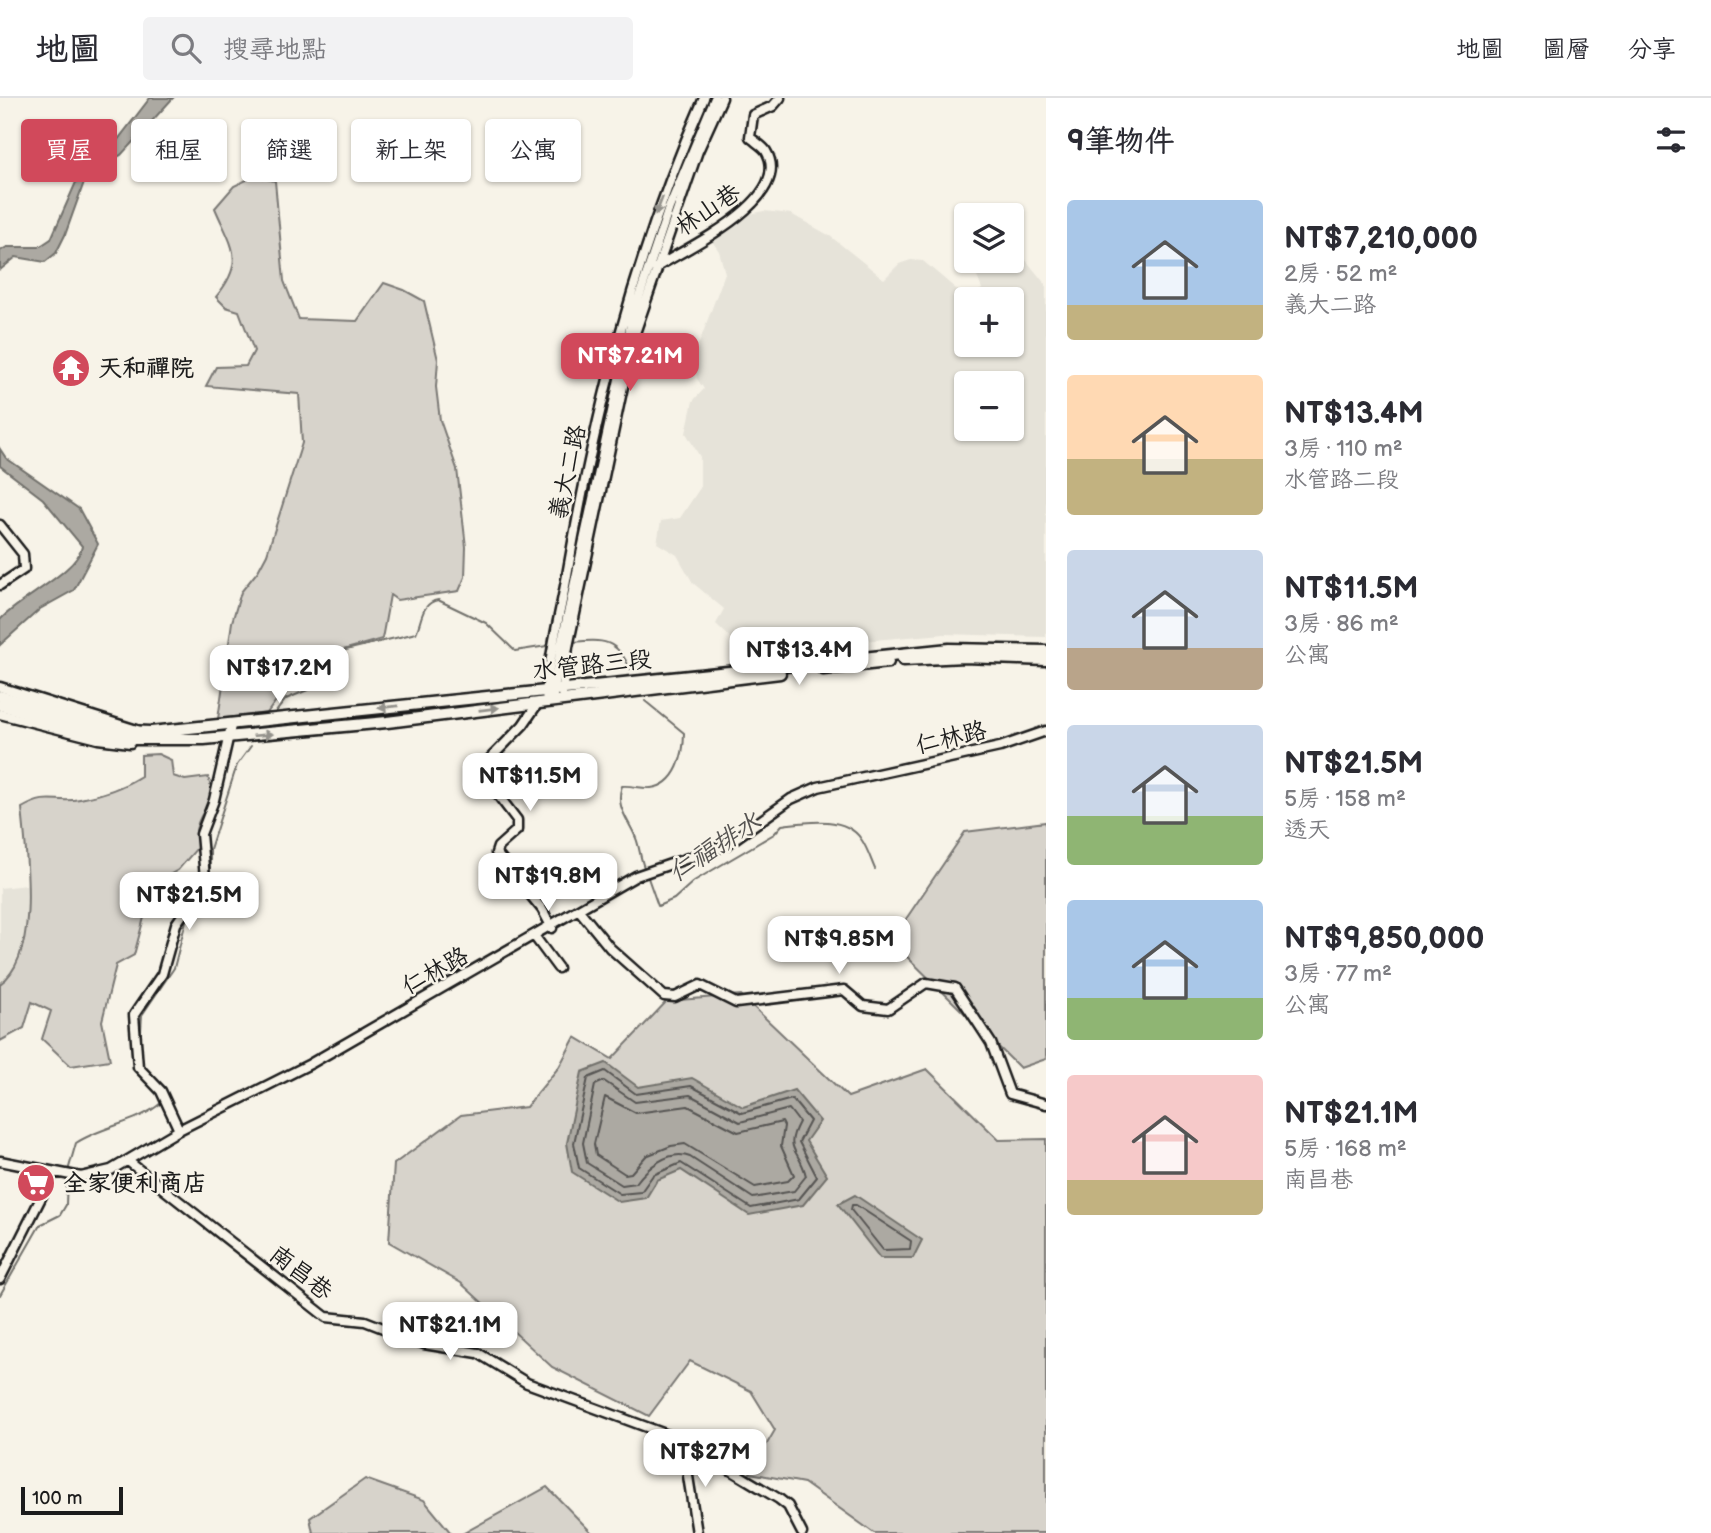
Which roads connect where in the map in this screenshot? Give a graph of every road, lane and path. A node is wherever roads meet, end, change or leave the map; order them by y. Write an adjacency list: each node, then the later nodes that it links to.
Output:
1 (704, 98): 5 (street, 義大二路, one-way to 5)
2 (715, 98): 6 (street, 義大二路)
3 (722, 98): 6 (street, 義大二路)
4 (780, 98): 6 (street, 林山巷)
5 (638, 266): 6 (street); 11 (street, 義大二路)
6 (652, 267): 11 (street, 義大二路)
7 (0, 525): 8 (street)
8 (0, 585)
9 (1046, 651): 11 (main road, 水管路三段)
10 (1046, 660): 11 (main road)
11 (551, 696): 13 (main road, 水管路三段, one-way to 13); 15 (main road, 水管路三段, one-way to 11); 17 (street)
12 (2, 701): 13 (main road, 水管路三段); 15 (main road, 水管路三段)
13 (230, 726): 15 (street)
14 (1046, 731): 16 (street, 仁林路)
15 (228, 738): 21 (street)
16 (579, 910): 17 (street, 仁林路); 20 (street)
17 (552, 928): 18 (street, 仁林路)
18 (535, 937): 19 (street); 21 (street, 仁林路)
19 (558, 968)
20 (1046, 1104)
21 (179, 1130): 23 (street, 仁林路)
22 (0, 1161): 24 (street, 仁林路)
23 (128, 1161): 24 (street, 仁林路); 26 (street, 南昌巷)
24 (58, 1173): 25 (street)
25 (0, 1279)
26 (689, 1444): 27 (street); 28 (street, 南昌巷)
27 (697, 1533)
28 (802, 1533)

